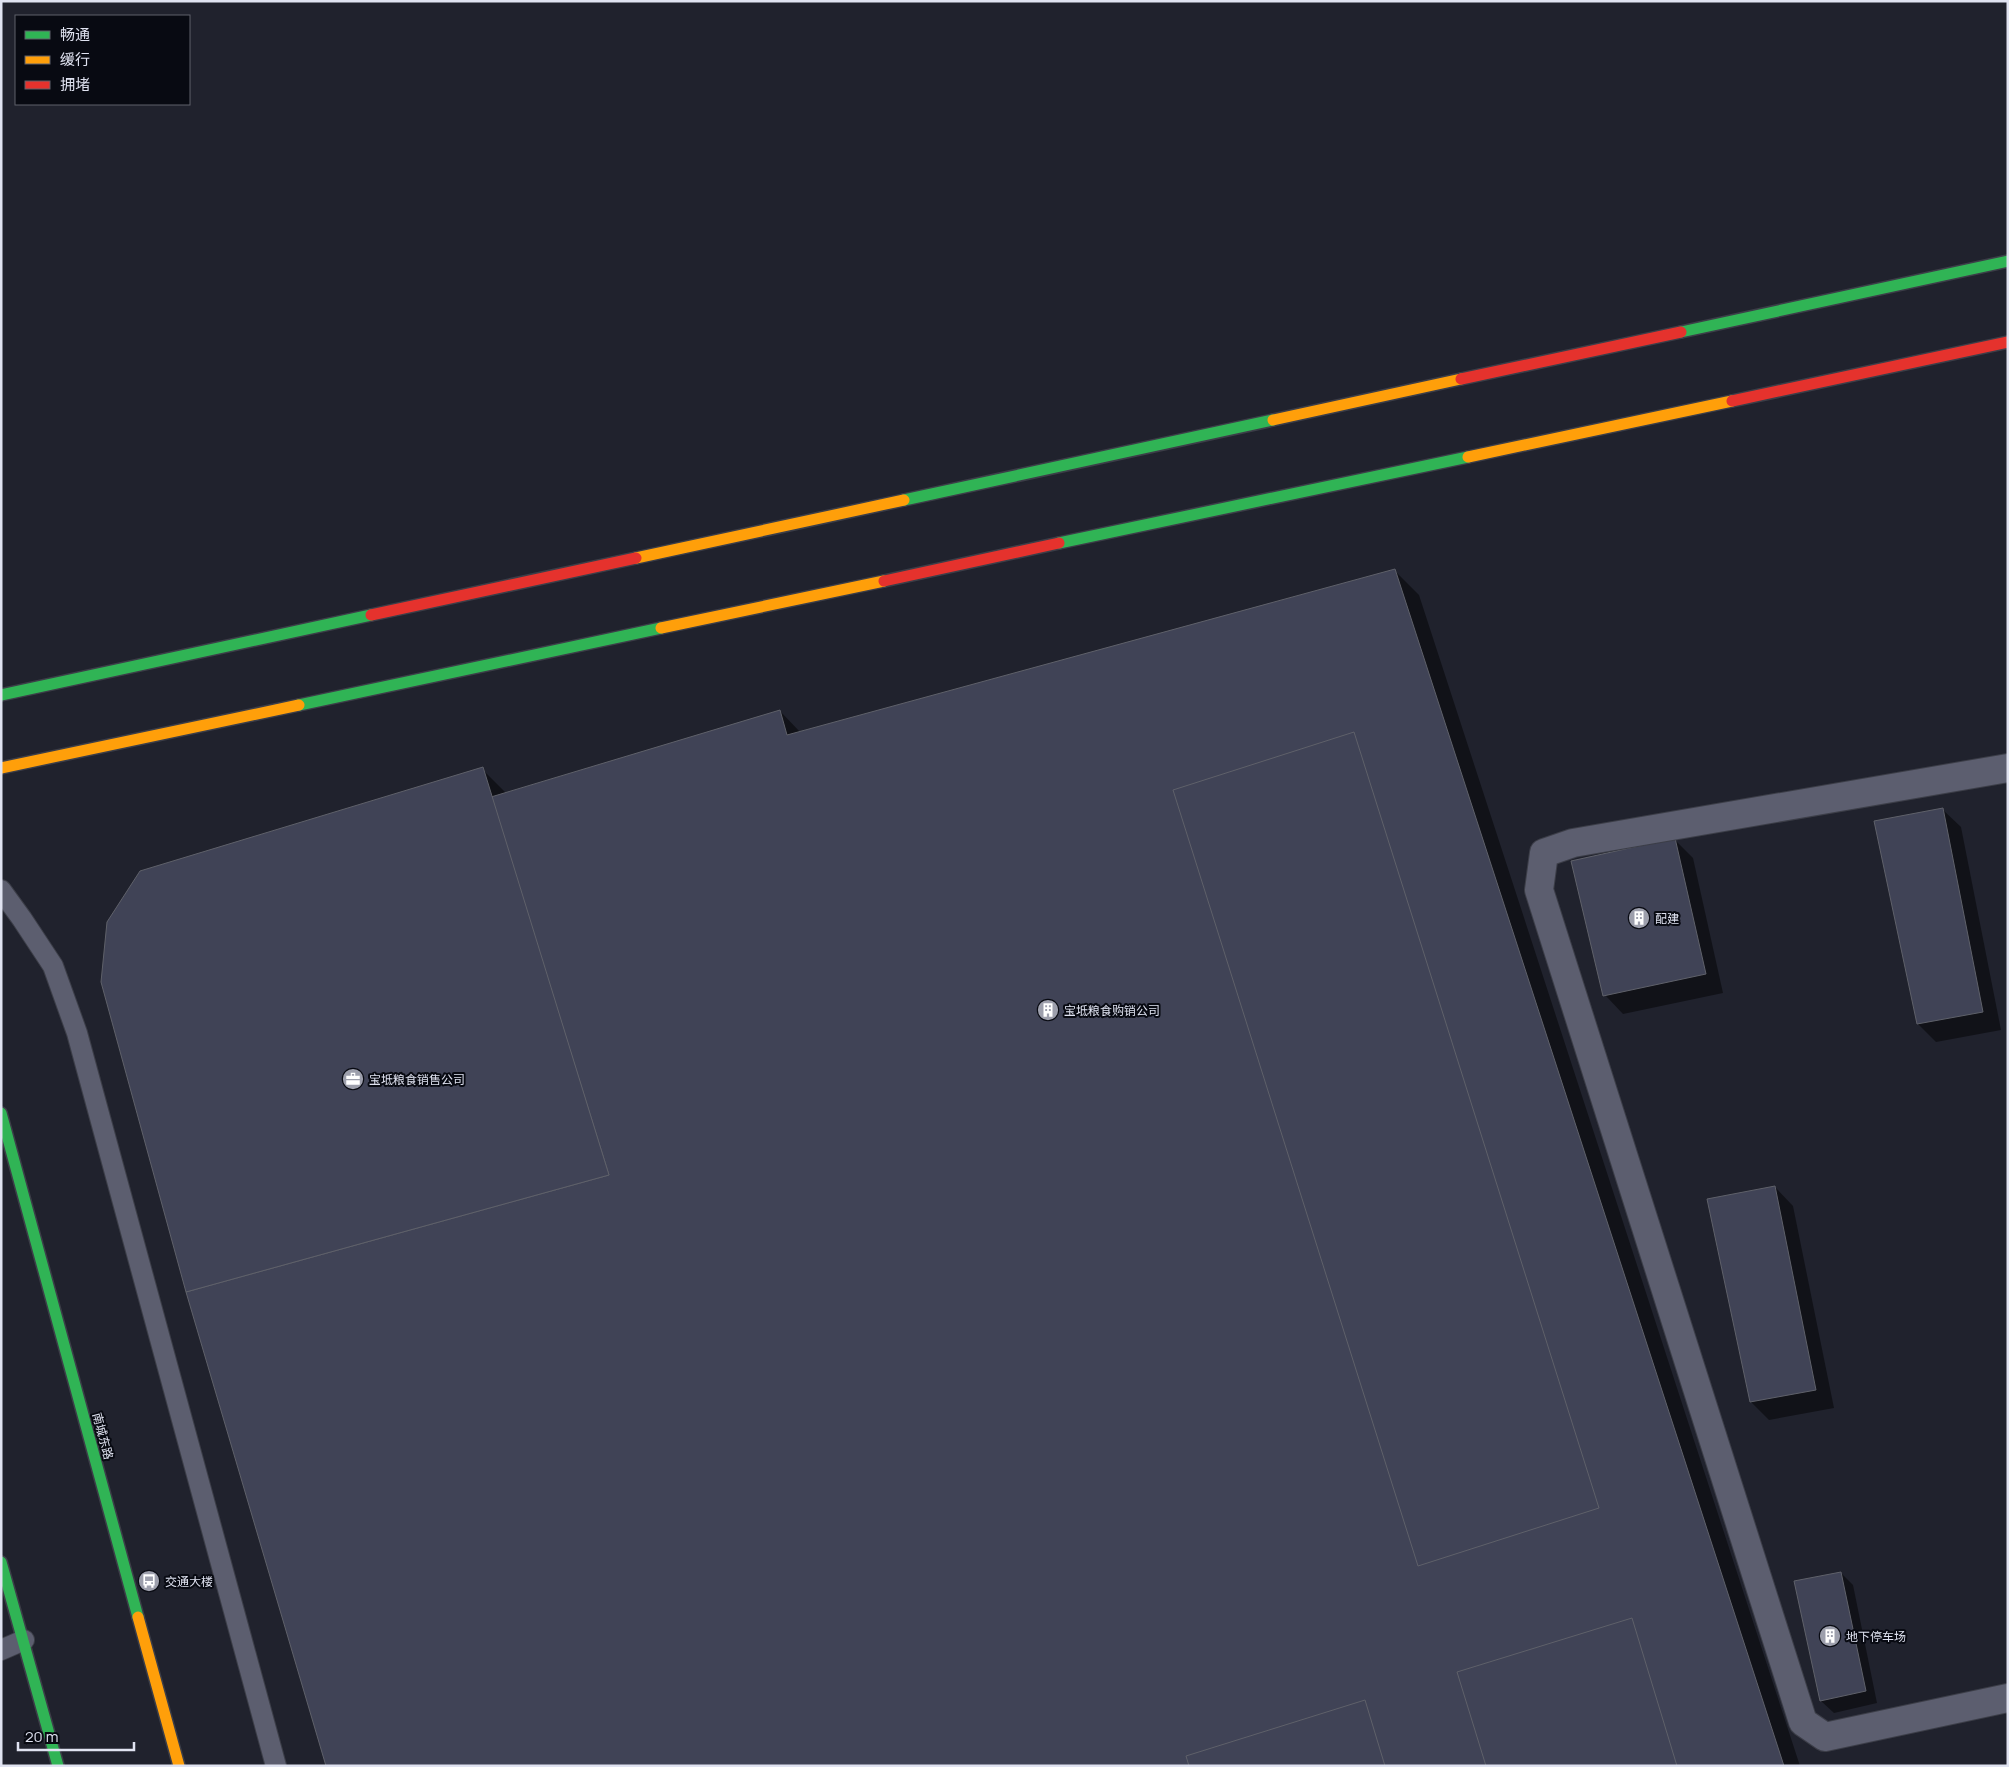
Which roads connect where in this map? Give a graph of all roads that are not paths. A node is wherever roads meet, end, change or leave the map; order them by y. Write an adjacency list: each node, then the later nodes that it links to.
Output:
1 (2008, 261): 3 (main road)
2 (2008, 342): 4 (main road)
3 (1, 695)
4 (1, 768)
5 (2008, 768): 11 (street)
6 (1, 890): 14 (lane)
7 (1, 1113): 13 (main road, 南城东路)
8 (1, 1562): 9 (main road)
9 (24, 1640): 10 (lane); 12 (main road)
10 (1, 1650)
11 (2008, 1698)
12 (58, 1766)
13 (179, 1766)
14 (276, 1766)

